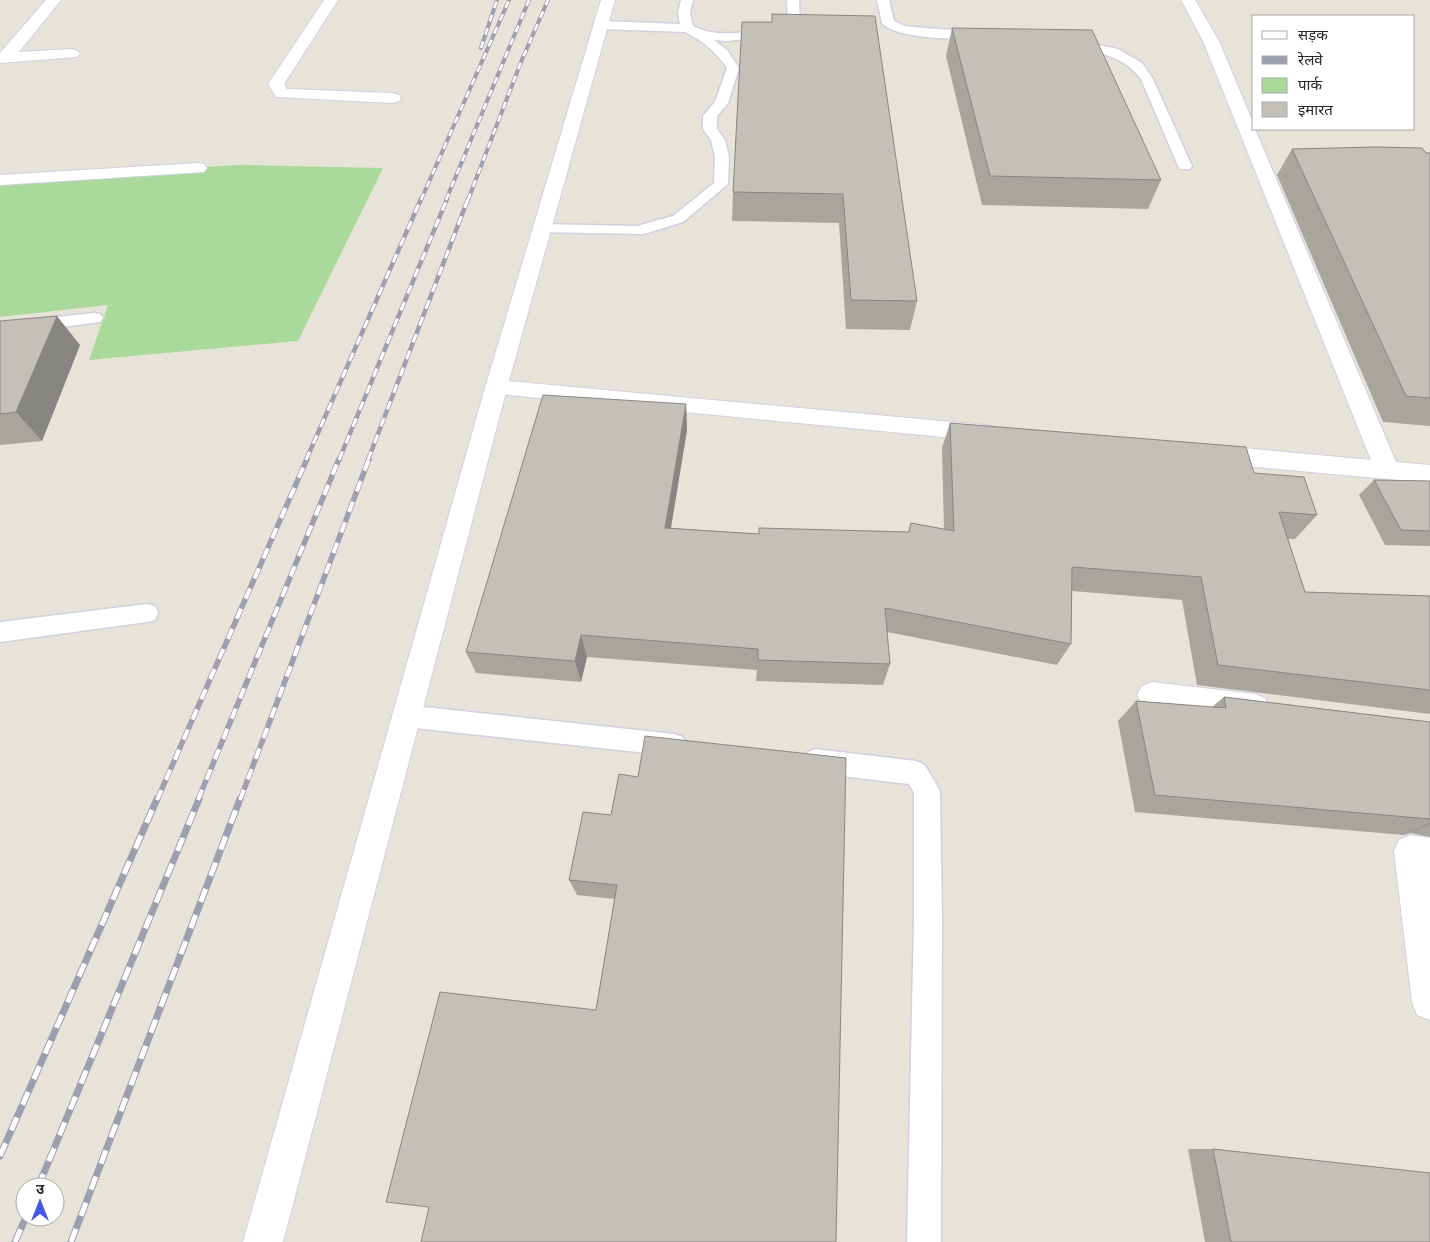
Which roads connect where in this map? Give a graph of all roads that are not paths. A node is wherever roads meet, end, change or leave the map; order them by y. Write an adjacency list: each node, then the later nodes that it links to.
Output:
1 (54, 0): 14 (street)
2 (331, 0): 15 (street)
3 (608, 0): 8 (street)
4 (687, 0): 9 (lane)
5 (793, 0): 10 (lane)
6 (883, 0): 11 (lane)
7 (1188, 0): 25 (street)
8 (601, 25): 9 (lane); 19 (street)
9 (687, 28): 10 (lane)
10 (701, 34): 19 (lane)
11 (990, 36)
12 (1059, 42): 16 (lane)
13 (72, 54): 14 (street)
14 (3, 58)
15 (393, 98)
16 (1185, 166)
17 (198, 168): 18 (street)
18 (0, 180)
19 (542, 229): 22 (street)
20 (94, 318): 21 (lane)
21 (0, 329)
22 (496, 388): 23 (street); 31 (street)
23 (1011, 435)
24 (1189, 452): 25 (street)
25 (1387, 470): 26 (street)
26 (1430, 474)
27 (148, 613): 28 (lane)
28 (0, 632)
29 (1152, 695): 30 (street)
30 (1276, 710)
31 (405, 716): 32 (lane); 36 (street)
32 (699, 748)
33 (788, 758): 37 (lane)
34 (1430, 854): 35 (street)
35 (1430, 1002)
36 (262, 1242)
37 (924, 1242)

